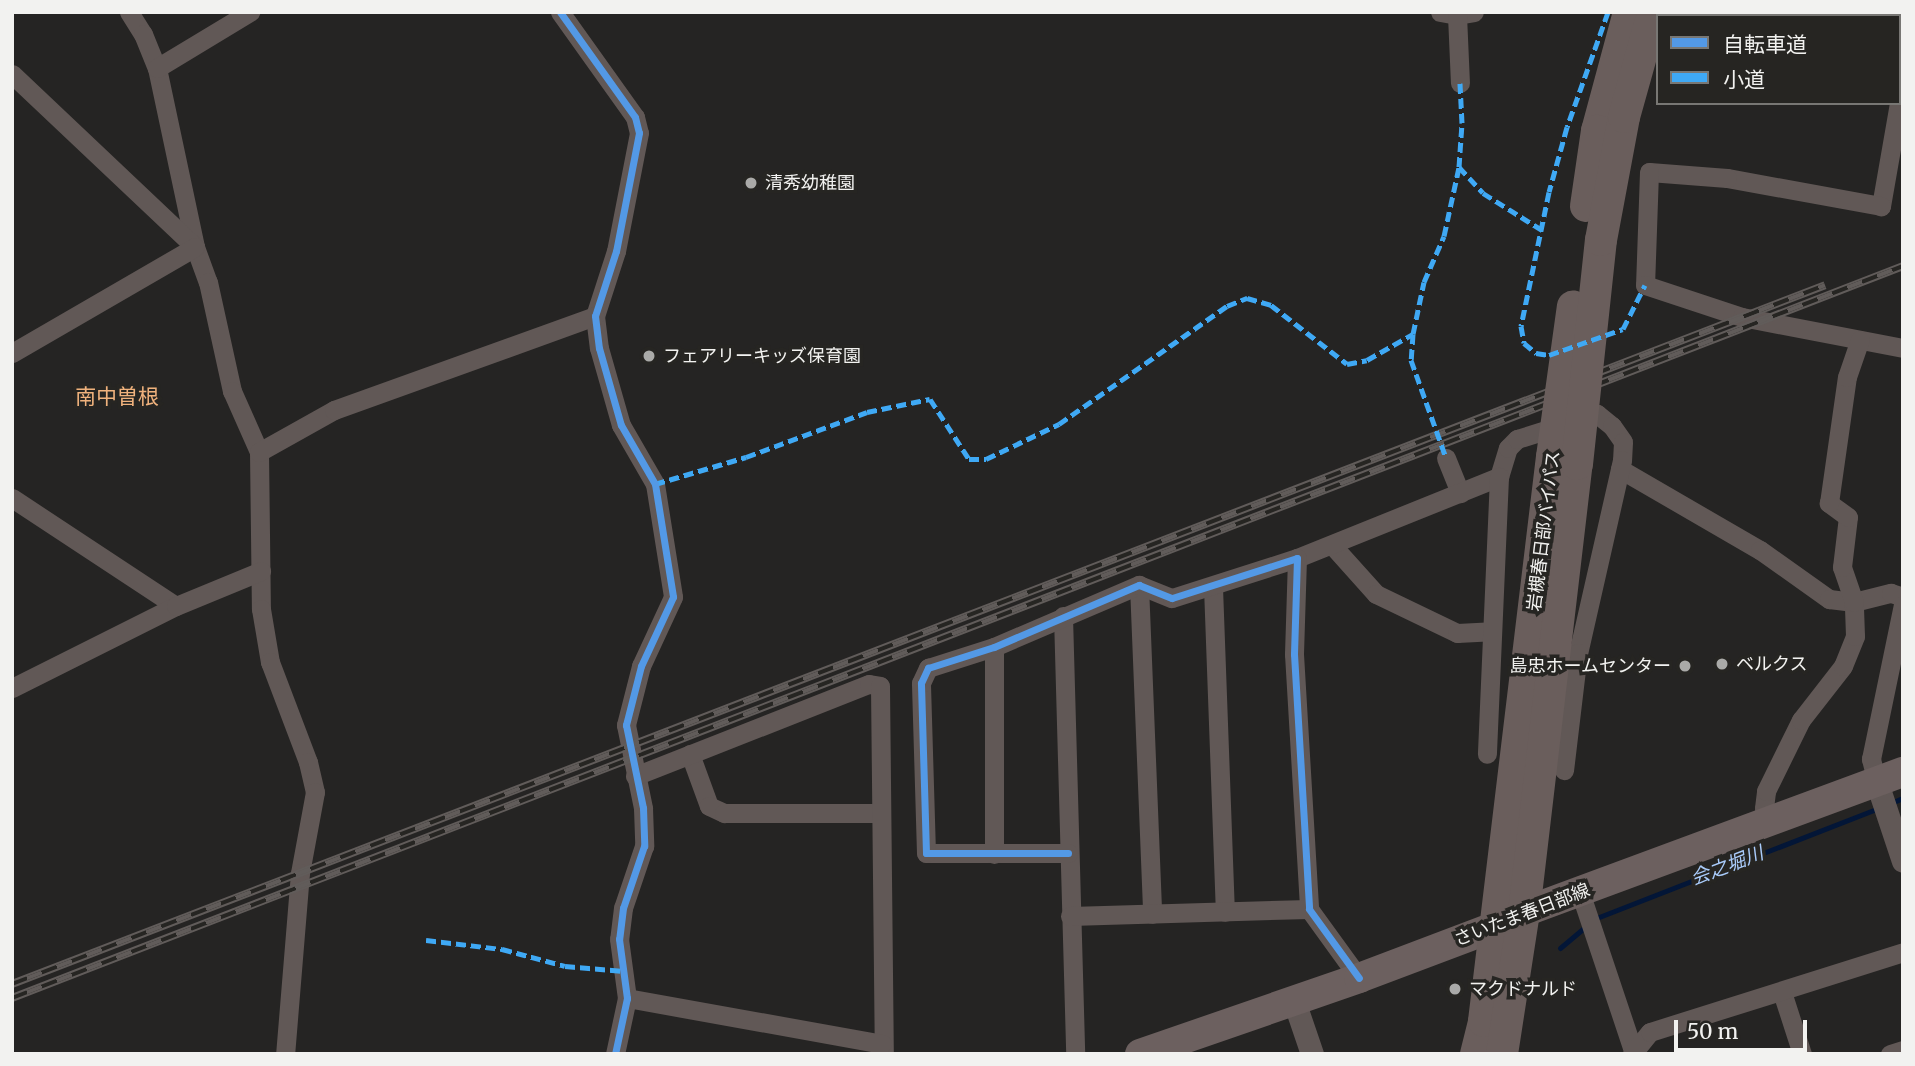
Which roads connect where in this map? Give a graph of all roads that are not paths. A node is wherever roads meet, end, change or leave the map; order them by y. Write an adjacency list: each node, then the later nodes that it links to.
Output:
1 (129, 12): 6 (street)
2 (250, 12): 6 (street)
3 (560, 12): 11 (street)
4 (1457, 13): 8 (street)
5 (1640, 17): 17 (highway, 岩槻春日部バイパス, bridge)
6 (157, 68): 10 (street)
7 (12, 74): 10 (street)
8 (1460, 83)
9 (1898, 105): 12 (street)
10 (195, 247): 14 (street); 15 (street)
11 (595, 316): 15 (street); 38 (street)
12 (1860, 340): 13 (street); 28 (street)
13 (1903, 348)
14 (12, 354)
15 (259, 452): 24 (street)
16 (1446, 458): 20 (street)
17 (1565, 460): 48 (highway, 岩槻春日部バイパス); 51 (highway, 岩槻春日部バイパス)
18 (1620, 469): 19 (street); 28 (street); 37 (street)
19 (1499, 477): 20 (street); 32 (street)
20 (1460, 494): 22 (street)
21 (12, 498): 30 (street)
22 (1332, 545): 23 (street); 32 (street)
23 (1297, 558): 26 (street); 46 (street)
24 (261, 571): 30 (street); 60 (street)
25 (1139, 584): 26 (street); 31 (street); 49 (street)
26 (1213, 587): 47 (street)
27 (1903, 597): 28 (street)
28 (1854, 602): 41 (street)
29 (1903, 605): 39 (street)
30 (176, 606): 34 (street)
31 (1062, 615): 33 (street); 42 (street)
32 (1491, 631): 36 (street)
33 (994, 647): 43 (street); 43 (street)
34 (12, 688)
35 (690, 754): 38 (street); 40 (street); 40 (street)
36 (1487, 754)
37 (1564, 770)
38 (635, 776): 55 (street)
39 (1887, 791): 41 (main road, さいたま春日部線); 44 (street)
40 (881, 813): 57 (street)
41 (1768, 824): 45 (main road, さいたま春日部線)
42 (1068, 853): 43 (street); 50 (street)
43 (993, 854)
44 (1903, 861)
45 (1583, 901): 48 (main road, さいたま春日部線); 59 (street)
46 (1308, 909): 47 (street); 53 (street)
47 (1225, 912): 49 (street)
48 (1524, 912): 51 (main road, さいたま春日部線); 66 (highway, 岩槻春日部バイパス)
49 (1152, 914): 50 (street)
50 (1070, 916): 62 (street)
51 (1494, 928): 53 (main road, さいたま春日部線); 65 (highway, 岩槻春日部バイパス)
52 (1903, 952): 54 (street)
53 (1359, 978): 56 (main road, さいたま春日部線)
54 (1782, 992): 59 (street); 67 (street)
55 (627, 998): 57 (street); 61 (street)
56 (1294, 1001): 63 (main road, さいたま春日部線); 64 (street)
57 (883, 1049)
58 (1903, 1050): 68 (street)
59 (1632, 1052)
60 (285, 1054)
61 (615, 1054)
62 (1075, 1054)
63 (1140, 1054)
64 (1312, 1054)
65 (1476, 1054)
66 (1502, 1054)
67 (1802, 1054)
68 (1890, 1054)

